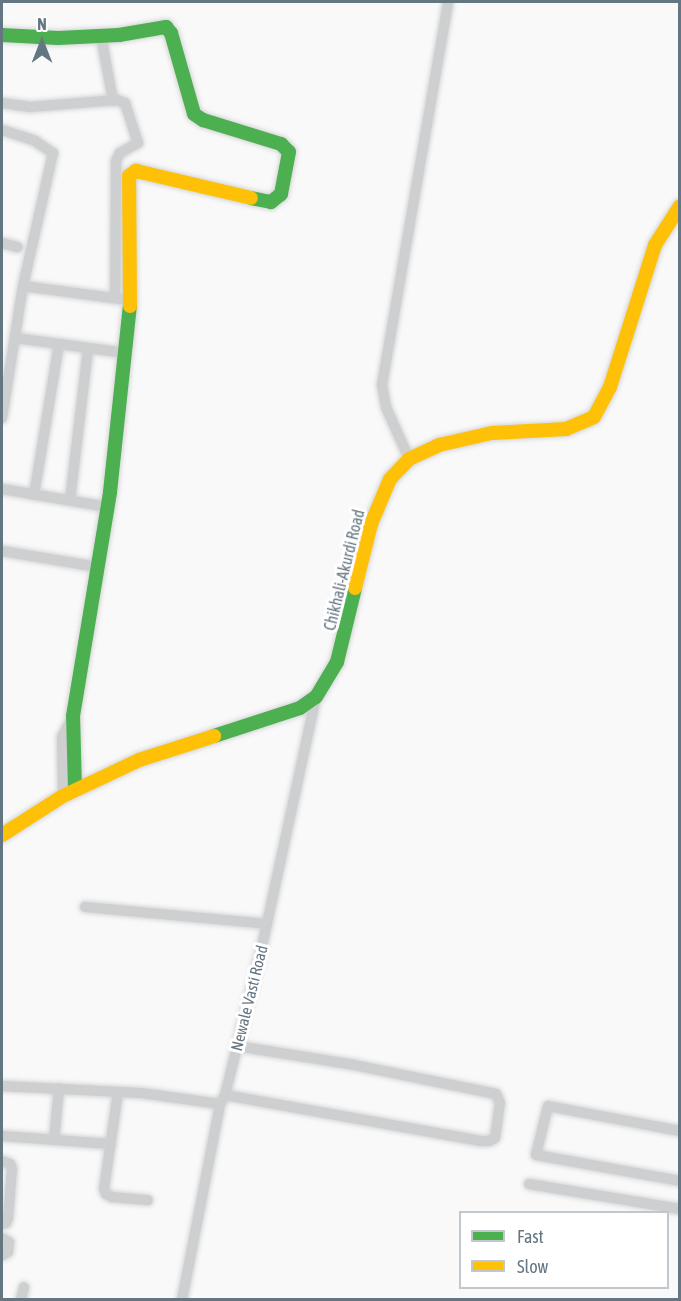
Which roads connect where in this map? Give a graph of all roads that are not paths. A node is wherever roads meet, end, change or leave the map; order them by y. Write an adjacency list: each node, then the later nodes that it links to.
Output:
1 (448, 2): 18 (street)
2 (2, 35): 3 (street)
3 (100, 36): 4 (street); 12 (street)
4 (113, 101): 5 (street); 11 (street)
5 (2, 103)
6 (2, 130): 10 (street)
7 (680, 206): 18 (street, Chikhali-Akurdi Road)
8 (2, 243): 9 (street)
9 (17, 247)
10 (23, 286): 11 (street); 13 (street)
11 (115, 298): 12 (street)
12 (130, 300): 16 (street)
13 (15, 338): 14 (street); 17 (street)
14 (58, 344): 15 (street); 20 (street)
15 (88, 348): 16 (street); 21 (street)
16 (126, 353): 22 (street)
17 (2, 418)
18 (409, 459): 25 (street, Chikhali-Akurdi Road)
19 (2, 489): 20 (street)
20 (34, 495): 21 (street)
21 (70, 501): 22 (street)
22 (107, 507): 24 (street)
23 (2, 551): 24 (street)
24 (98, 567): 26 (street)
25 (316, 697): 26 (street); 29 (street, Newale Vasti Road)
26 (69, 793): 27 (street)
27 (2, 835)
28 (85, 907): 29 (street)
29 (267, 924): 30 (street, Newale Vasti Road)
30 (237, 1046): 34 (street, Newale Vasti Road); 34 (street)
31 (2, 1086): 32 (street)
32 (59, 1088): 33 (street); 37 (street)
33 (118, 1092): 34 (street); 38 (street)
34 (223, 1100): 49 (street, Newale Vasti Road)
35 (680, 1131): 40 (street)
36 (2, 1136): 37 (street)
37 (54, 1140): 38 (street)
38 (111, 1144): 42 (street)
39 (2, 1161): 44 (street)
40 (680, 1181)
41 (529, 1184): 43 (street)
42 (148, 1200)
43 (680, 1209)
44 (2, 1224)
45 (2, 1238): 46 (street)
46 (2, 1255)
47 (24, 1287): 48 (street)
48 (21, 1299)
49 (182, 1299)

